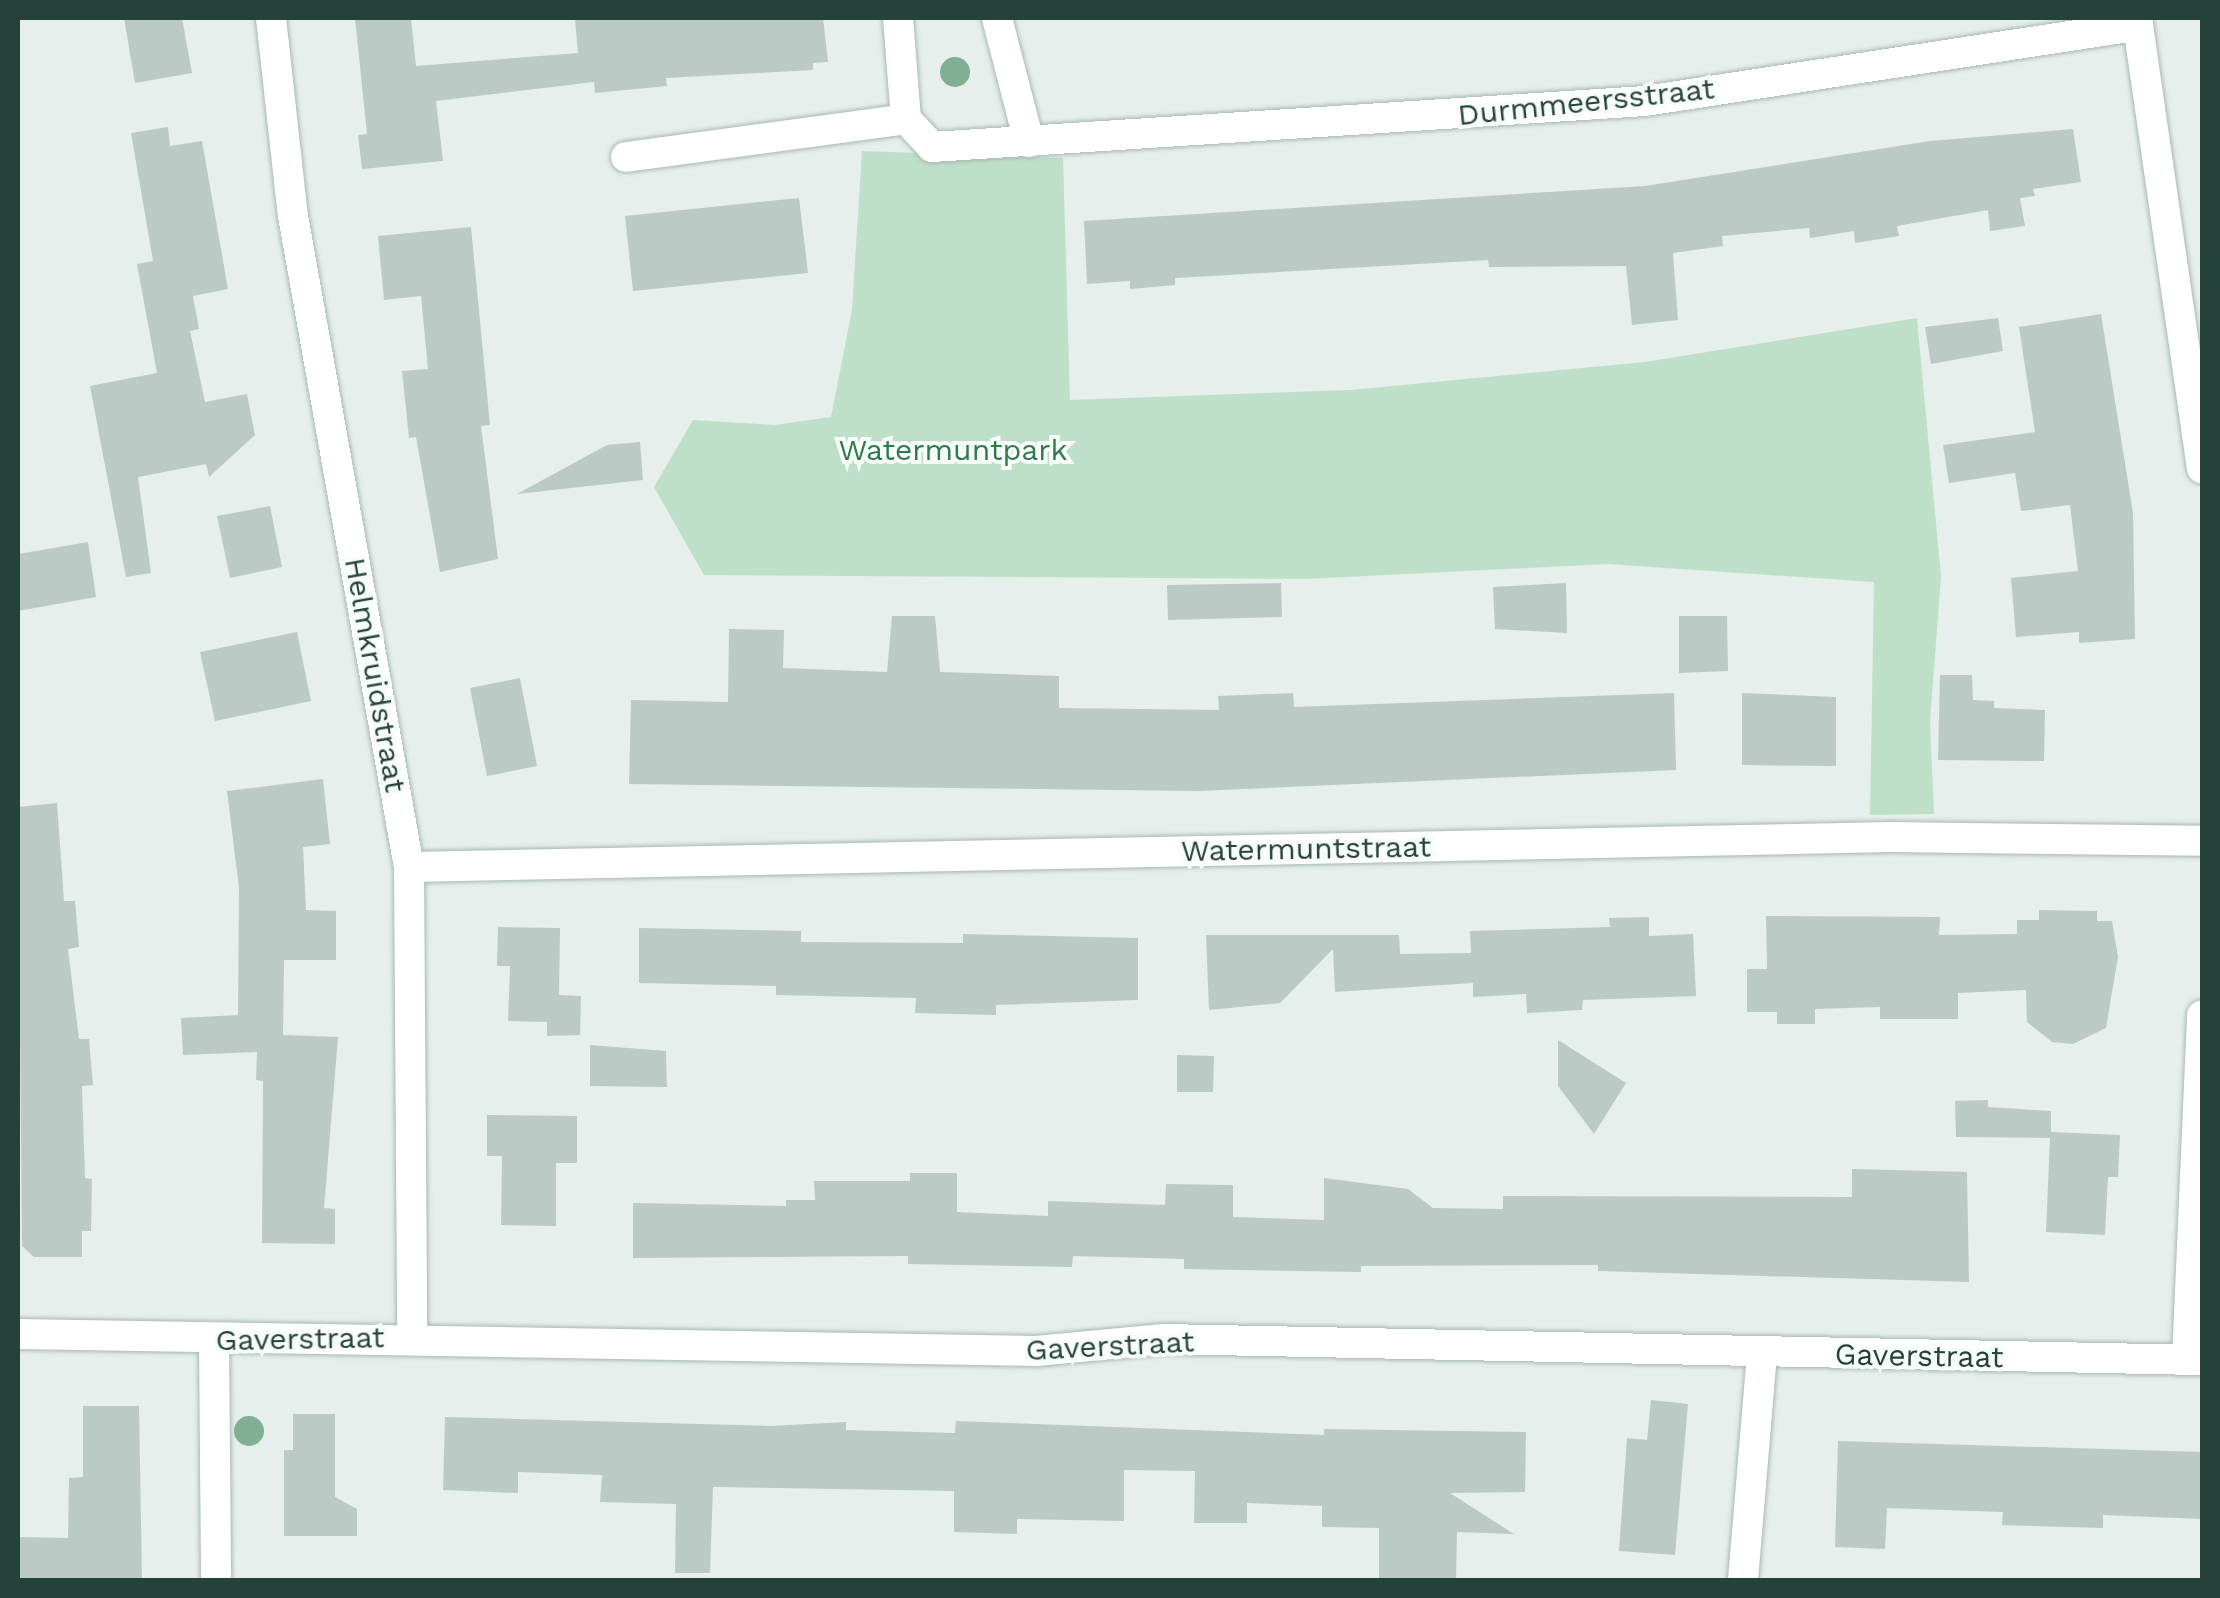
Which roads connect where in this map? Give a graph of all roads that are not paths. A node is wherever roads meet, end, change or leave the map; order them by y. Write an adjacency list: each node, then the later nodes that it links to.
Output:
1 (271, 18): 10 (street, Helmkruidstraat)
2 (898, 18): 5 (street)
3 (997, 18): 6 (street)
4 (2138, 22): 6 (street, Durmmeersstraat); 8 (street)
5 (906, 119): 6 (street, Durmmeersstraat); 7 (street)
6 (1029, 142)
7 (626, 157)
8 (2202, 468)
9 (2202, 842): 10 (street, Watermuntstraat)
10 (409, 866): 13 (street, Helmkruidstraat)
11 (2202, 1014): 16 (street)
12 (18, 1334): 14 (street, Gaverstraat)
13 (412, 1338): 14 (street, Gaverstraat); 15 (street, Gaverstraat)
14 (214, 1340): 17 (street)
15 (1762, 1354): 16 (street, Gaverstraat); 18 (street)
16 (2195, 1360)
17 (216, 1580)
18 (1743, 1580)

